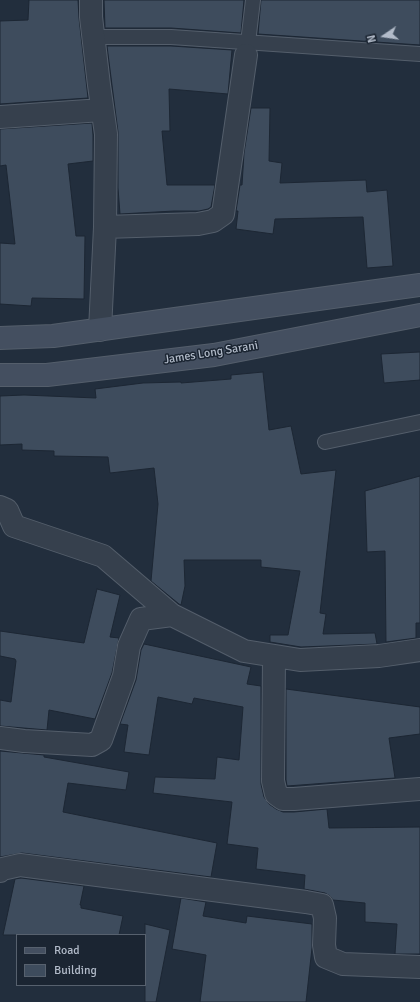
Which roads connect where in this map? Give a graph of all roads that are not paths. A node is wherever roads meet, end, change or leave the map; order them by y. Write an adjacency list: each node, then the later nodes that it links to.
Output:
1 (91, 0): 3 (street)
2 (254, 0): 4 (lane)
3 (93, 36): 4 (lane); 6 (street)
4 (247, 49): 5 (lane); 8 (street)
5 (420, 54)
6 (102, 110): 7 (street); 8 (street)
7 (0, 117)
8 (105, 227): 11 (street)
9 (420, 285): 11 (main road)
10 (420, 315): 13 (main road, James Long Sarani)
11 (100, 330): 12 (main road)
12 (0, 338)
13 (0, 375)
14 (420, 422): 15 (lane)
15 (325, 442)
16 (0, 507): 17 (street)
17 (172, 615): 19 (street); 20 (street)
18 (420, 650): 19 (street)
19 (274, 656): 21 (street)
20 (0, 738)
21 (420, 789)
22 (0, 871): 23 (street)
23 (420, 967)

